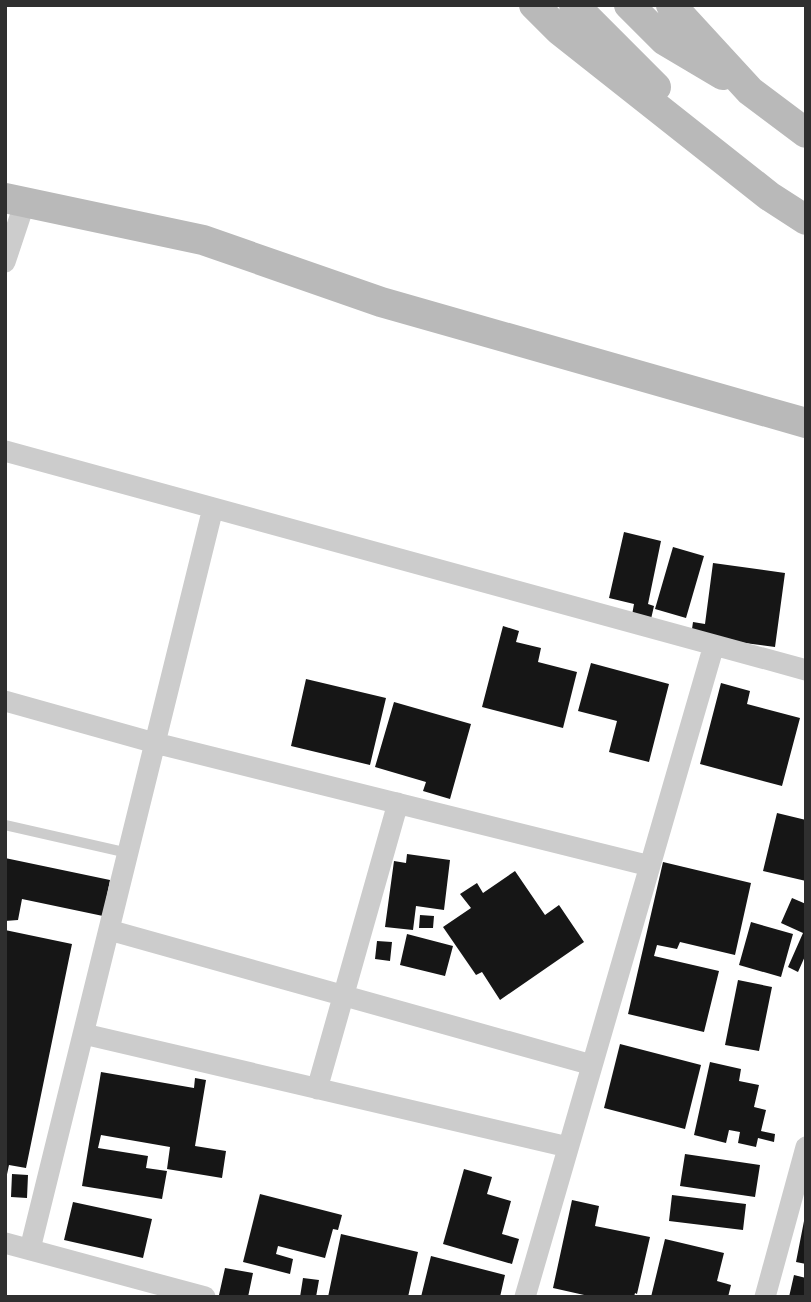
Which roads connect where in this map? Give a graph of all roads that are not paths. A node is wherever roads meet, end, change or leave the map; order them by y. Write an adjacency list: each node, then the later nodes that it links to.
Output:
1 (534, 5): 7 (street)
2 (574, 5): 7 (street)
3 (629, 5): 5 (street)
4 (671, 5): 5 (street)
5 (750, 91): 6 (street)
6 (806, 133)
7 (769, 196): 9 (street)
8 (15, 200): 10 (street); 11 (street)
9 (806, 220)
10 (5, 262)
11 (806, 423)
12 (5, 451): 13 (street)
13 (213, 508): 14 (street); 17 (street)
14 (714, 645): 15 (street); 21 (street)
15 (806, 670)
16 (5, 701): 17 (street)
17 (155, 743): 18 (street); 20 (street)
18 (398, 803): 21 (street); 23 (street)
19 (5, 825): 20 (lane)
20 (128, 853): 22 (street)
21 (650, 866): 25 (street)
22 (109, 930): 23 (street); 24 (street)
23 (344, 995): 25 (street); 26 (street)
24 (83, 1034): 26 (street); 30 (street)
25 (592, 1065): 27 (street)
26 (317, 1089): 27 (street)
27 (568, 1147): 32 (street)
28 (806, 1147): 33 (street)
29 (5, 1242): 30 (street)
30 (30, 1249): 31 (street)
31 (205, 1297)
32 (525, 1297)
33 (765, 1297)

